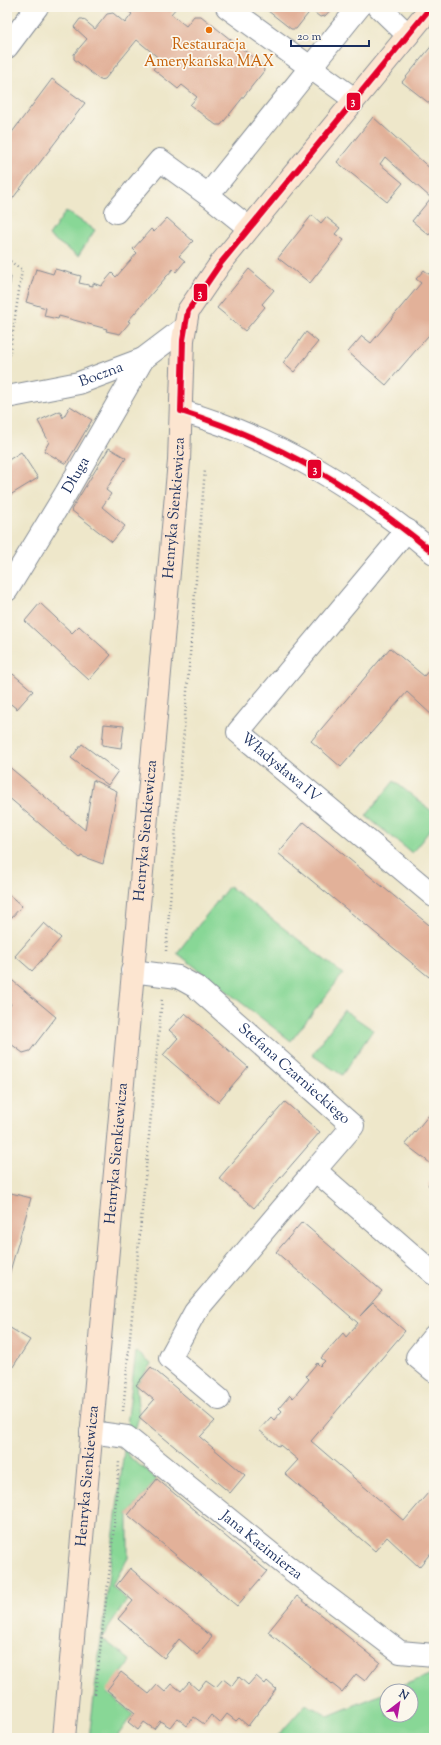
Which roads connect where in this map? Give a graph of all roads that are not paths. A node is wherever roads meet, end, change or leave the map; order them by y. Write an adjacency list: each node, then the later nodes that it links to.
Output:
1 (37, 7): 7 (street)
2 (227, 7): 8 (street)
3 (359, 7): 8 (street)
4 (379, 7): 6 (street)
5 (431, 7): 6 (street, Henryka Sienkiewicza)
6 (408, 35): 9 (street, Henryka Sienkiewicza)
7 (7, 47)
8 (309, 69): 9 (street); 10 (street)
9 (354, 100): 12 (street, Henryka Sienkiewicza)
10 (208, 195): 11 (street); 12 (street)
11 (116, 212)
12 (249, 228): 13 (street, Henryka Sienkiewicza)
13 (184, 328): 14 (street, Boczna); 16 (street, Henryka Sienkiewicza)
14 (143, 360): 15 (street, Boczna); 19 (street, Długa)
15 (7, 397)
16 (181, 411): 17 (street); 21 (street, Henryka Sienkiewicza)
17 (407, 530): 18 (street); 20 (street, Władysława IV)
18 (434, 553)
19 (7, 590)
20 (434, 896)
21 (132, 971): 22 (street, Stefana Czarnieckiego); 27 (street, Henryka Sienkiewicza)
22 (315, 1170): 23 (street); 26 (street)
23 (434, 1274)
24 (434, 1336): 25 (street)
25 (434, 1371)
26 (219, 1399)
27 (91, 1432): 28 (street, Jana Kazimierza); 29 (street, Henryka Sienkiewicza)
28 (434, 1655)
29 (64, 1738)

